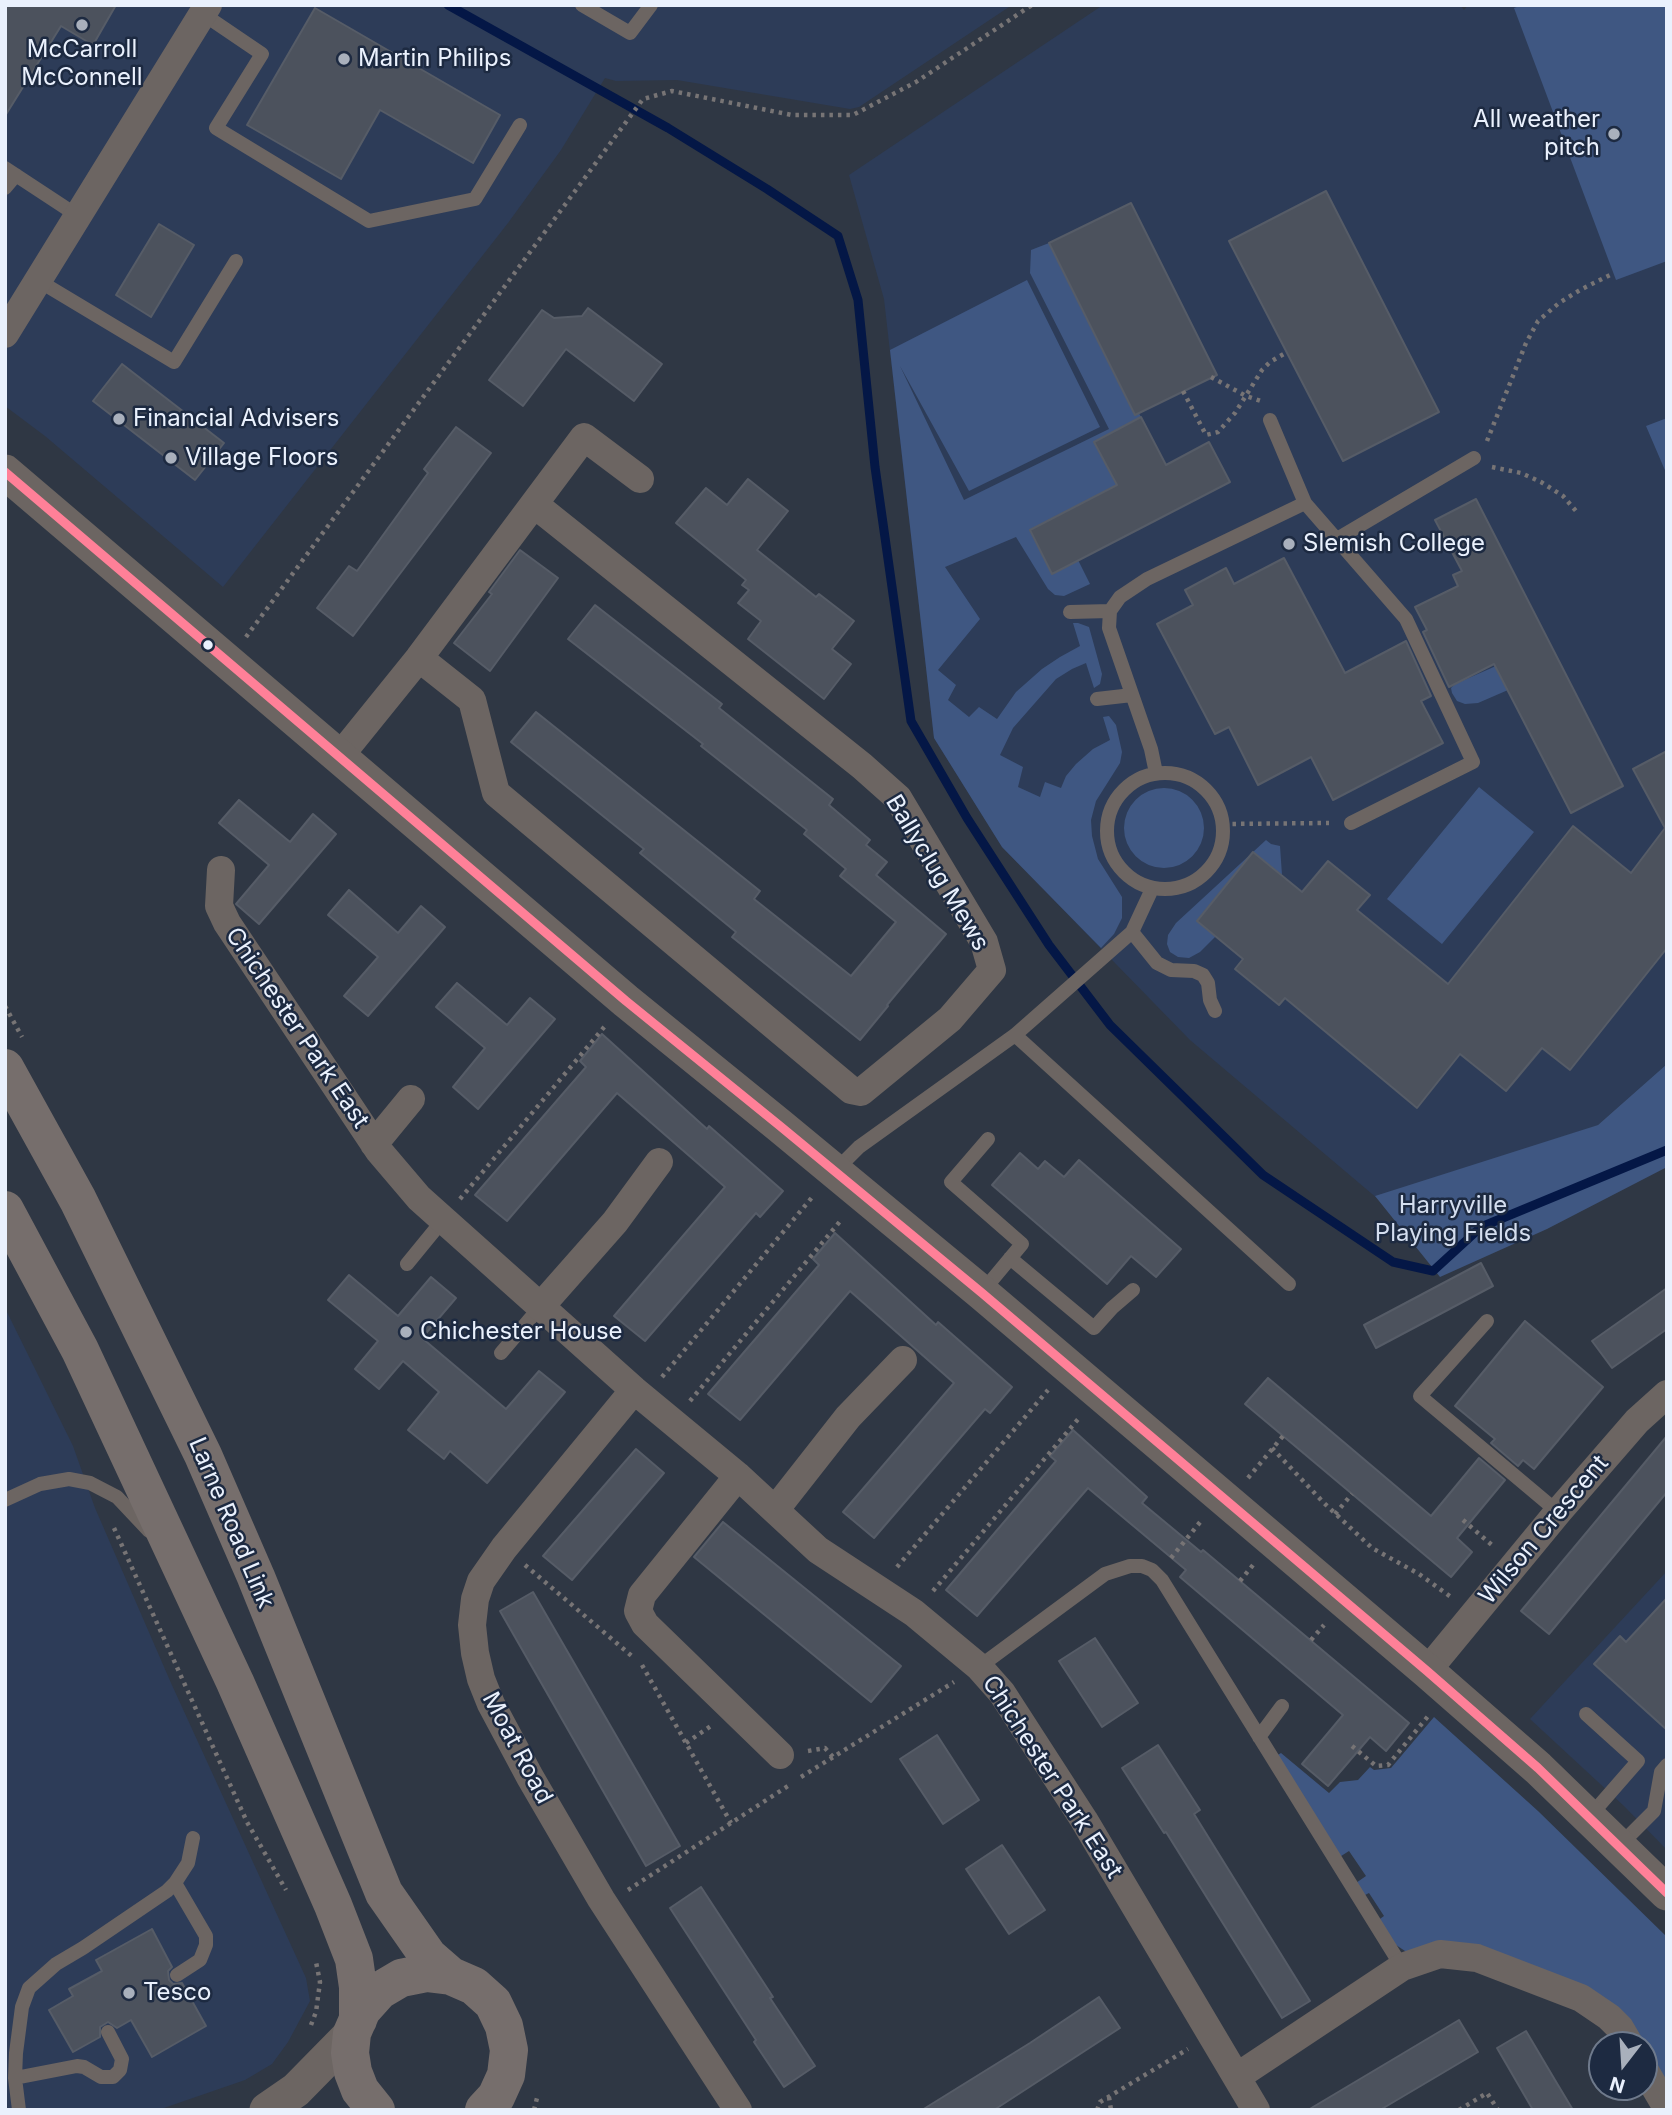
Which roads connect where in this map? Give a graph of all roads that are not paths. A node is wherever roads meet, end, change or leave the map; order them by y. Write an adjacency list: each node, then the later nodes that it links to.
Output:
1 (582, 5): 2 (lane)
2 (651, 5)
3 (206, 9): 4 (lane); 7 (street)
4 (520, 125)
5 (10, 171): 6 (lane); 7 (lane)
6 (5, 188)
7 (78, 216): 9 (street)
8 (236, 261): 9 (lane)
9 (39, 281): 10 (street)
10 (5, 334)
11 (1270, 420): 15 (lane)
12 (1475, 458): 17 (lane)
13 (5, 472): 23 (street)
14 (639, 479): 16 (street)
15 (1306, 503): 17 (lane); 18 (lane)
16 (534, 505): 20 (street); 20 (street, Ballyclug Mews)
17 (1337, 539): 25 (lane)
18 (1110, 611): 19 (lane); 21 (lane)
19 (1070, 612)
20 (419, 658): 23 (street)
21 (1132, 695): 22 (lane); 24 (lane)
22 (1097, 699)
23 (338, 757): 36 (street)
24 (1156, 773): 27 (lane); 27 (lane)
25 (1351, 823)
26 (220, 870): 34 (street, Chichester Park East)
27 (1152, 889): 28 (lane)
28 (1132, 932): 29 (lane); 30 (lane)
29 (1215, 1010)
30 (1015, 1035): 36 (lane); 41 (lane)
31 (5, 1068): 69 (main road, Larne Road Link)
32 (411, 1099): 34 (street, Chichester Park East)
33 (988, 1139): 39 (lane)
34 (374, 1144): 38 (street, Chichester Park East)
35 (659, 1162): 44 (street)
36 (835, 1171): 43 (street)
37 (5, 1210): 54 (main road)
38 (443, 1220): 40 (lane); 44 (street, Chichester Park East)
39 (1010, 1258): 42 (lane); 43 (lane)
40 (407, 1265)
41 (1289, 1284)
42 (1133, 1290)
43 (982, 1293): 56 (street)
44 (540, 1307): 46 (lane); 48 (street, Chichester Park East)
45 (1487, 1321): 53 (lane)
46 (501, 1353)
47 (903, 1360): 52 (street)
48 (639, 1394): 50 (street, Chichester Park East); 82 (street, Moat Road)
49 (1667, 1394): 53 (street, Wilson Crescent)
50 (738, 1476): 52 (street, Chichester Park East); 60 (street)
51 (5, 1500): 54 (lane)
52 (775, 1510): 55 (street, Chichester Park East)
53 (1558, 1512): 56 (street, Wilson Crescent)
54 (181, 1566): 70 (main road)
55 (979, 1667): 59 (lane); 73 (street, Chichester Park East)
56 (1438, 1681): 62 (street)
57 (1282, 1706): 59 (lane)
58 (1586, 1714): 62 (lane)
59 (1259, 1737): 67 (lane)
60 (780, 1755)
61 (1667, 1765): 64 (lane)
62 (1589, 1817): 64 (street)
63 (193, 1838): 65 (lane)
64 (1619, 1846): 66 (street)
65 (175, 1883): 68 (lane); 74 (lane)
66 (1667, 1893)
67 (1402, 1967): 71 (street); 73 (street)
68 (177, 1975)
69 (451, 1976): 70 (main road); 75 (main road)
70 (355, 2027): 79 (street); 80 (main road)
71 (1621, 2031)
72 (108, 2032): 74 (lane)
73 (1238, 2076): 83 (street, Chichester Park East)
74 (15, 2078): 78 (lane)
75 (504, 2092): 81 (main road)
76 (1658, 2093): 77 (street)
77 (1667, 2108)
78 (19, 2110)
79 (267, 2110)
80 (376, 2110)
81 (484, 2110)
82 (738, 2110)
83 (1256, 2110)

